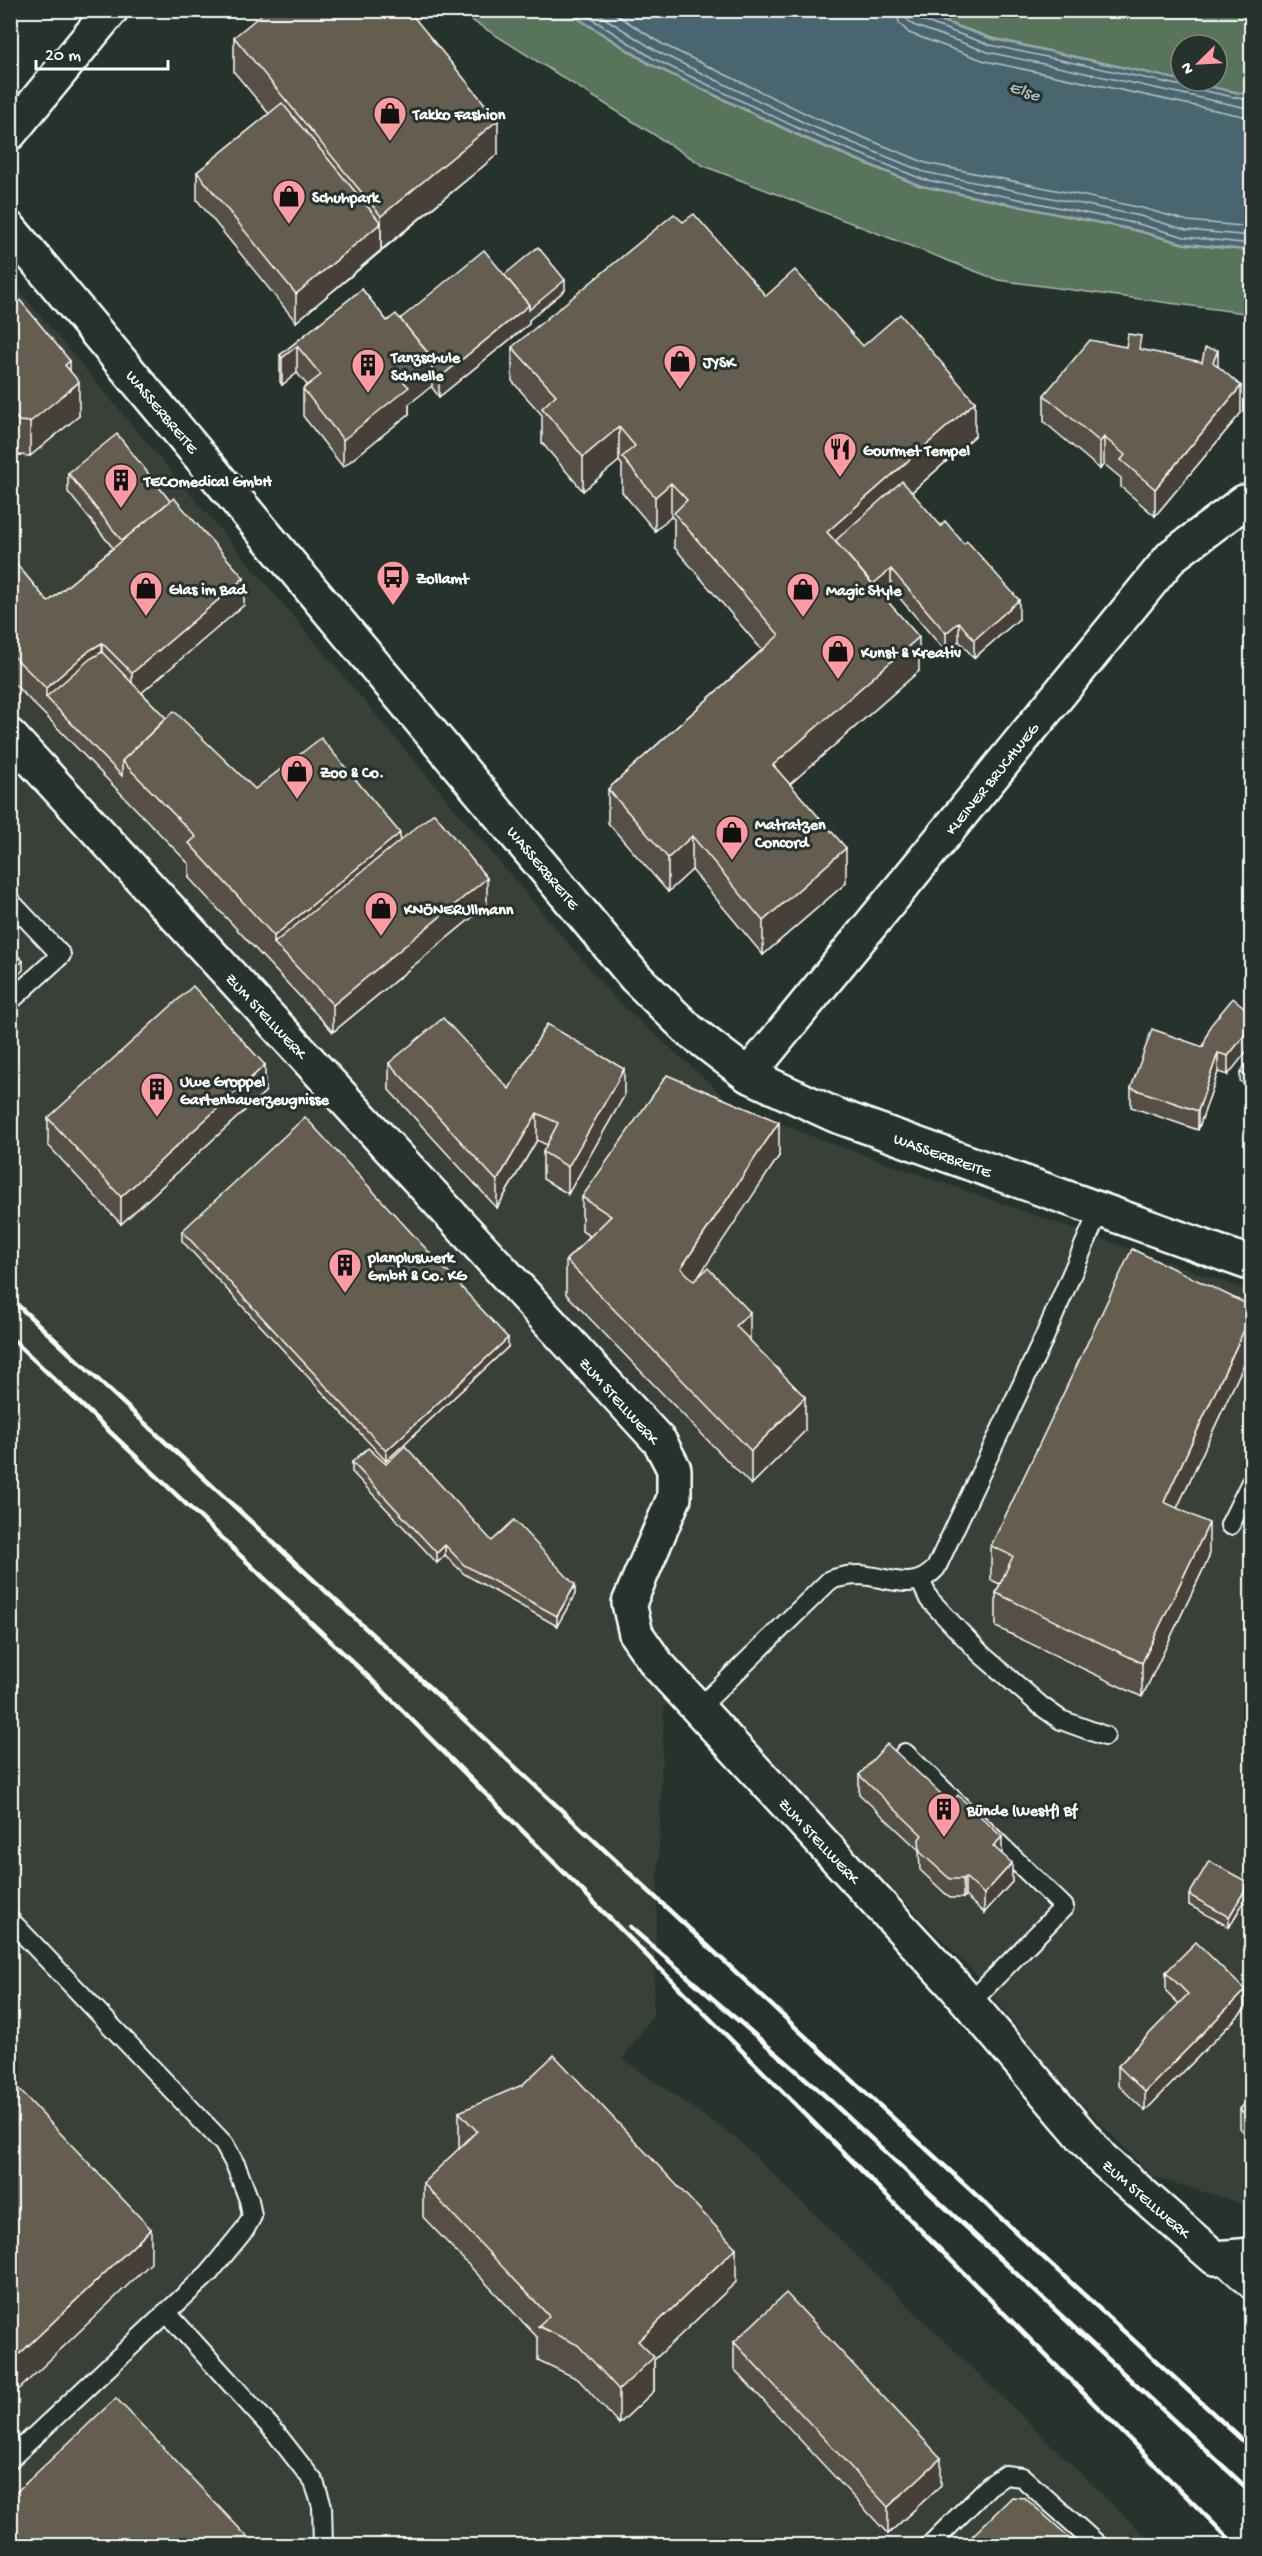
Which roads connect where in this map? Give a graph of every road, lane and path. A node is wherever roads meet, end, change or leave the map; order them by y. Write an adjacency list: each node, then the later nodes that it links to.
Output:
1 (111, 10): 2 (street)
2 (10, 133)
3 (10, 229): 8 (street, WASSERBREITE)
4 (1251, 502): 8 (street, KLEINER BRUCHWEG)
5 (10, 736): 14 (street, ZUM STELLWERK)
6 (10, 902): 7 (lane)
7 (10, 1001)
8 (747, 1076): 9 (street, WASSERBREITE)
9 (1099, 1211): 10 (street, WASSERBREITE); 13 (lane)
10 (1251, 1264)
11 (1251, 1480): 12 (lane)
12 (1230, 1525)
13 (920, 1580): 14 (lane); 15 (lane)
14 (699, 1708): 18 (street, ZUM STELLWERK)
15 (1105, 1736)
16 (905, 1753): 18 (lane)
17 (10, 1920): 22 (lane)
18 (970, 2003): 20 (street, ZUM STELLWERK)
19 (1251, 2255): 20 (street)
20 (1215, 2258): 21 (lane)
21 (1251, 2292)
22 (167, 2313): 23 (lane); 24 (lane)
23 (10, 2459)
24 (323, 2546)
25 (929, 2546): 26 (lane)
26 (1099, 2546)

